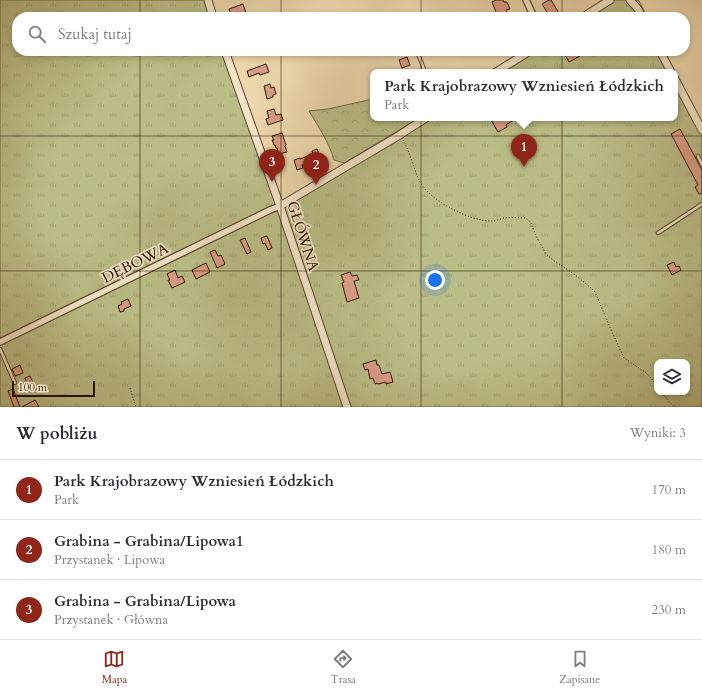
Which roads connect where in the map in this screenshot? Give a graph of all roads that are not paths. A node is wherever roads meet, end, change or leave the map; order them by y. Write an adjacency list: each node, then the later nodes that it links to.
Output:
1 (208, 0): 5 (street)
2 (526, 0): 6 (street)
3 (610, 0): 7 (street)
4 (630, 0): 8 (street)
5 (212, 12)
6 (532, 12)
7 (591, 12)
8 (639, 12)
9 (227, 56): 22 (street, GŁÓWNA)
10 (419, 56): 13 (lane)
11 (522, 56): 14 (street)
12 (663, 56): 15 (street)
13 (424, 69)
14 (501, 69)
15 (669, 69)
16 (678, 85): 18 (street)
17 (421, 121): 22 (street)
18 (702, 130)
19 (698, 156): 20 (lane)
20 (702, 165)
21 (702, 204): 23 (lane)
22 (280, 206): 24 (street, DĘBOWA); 27 (street, GŁÓWNA)
23 (658, 233)
24 (0, 342)
25 (0, 349): 26 (lane)
26 (14, 384)
27 (347, 407)

